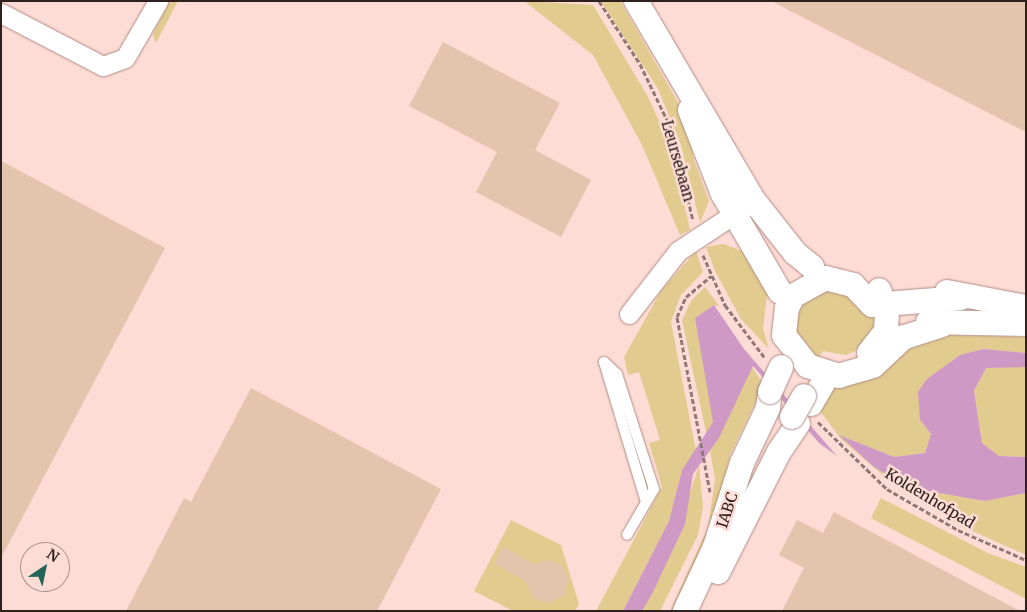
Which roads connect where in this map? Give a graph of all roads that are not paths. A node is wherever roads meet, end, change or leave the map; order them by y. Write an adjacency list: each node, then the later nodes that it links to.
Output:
1 (158, 1): 3 (street)
2 (636, 1): 4 (street, Leursebaan)
3 (1, 13)
4 (672, 66): 5 (street, Leursebaan); 6 (street, Leursebaan)
5 (754, 201): 6 (street); 7 (street, Leursebaan)
6 (739, 221): 8 (street, Leursebaan); 11 (street)
7 (812, 267): 8 (street); 9 (street)
8 (790, 288): 9 (street); 15 (street)
9 (883, 299): 10 (street); 13 (street)
10 (1026, 307)
11 (629, 314)
12 (1026, 324): 13 (street)
13 (892, 335): 15 (street, IABC)
14 (604, 362): 16 (lane)
15 (788, 390): 17 (street, IABC); 18 (street, IABC)
16 (627, 535)
17 (685, 611)
18 (697, 611)

